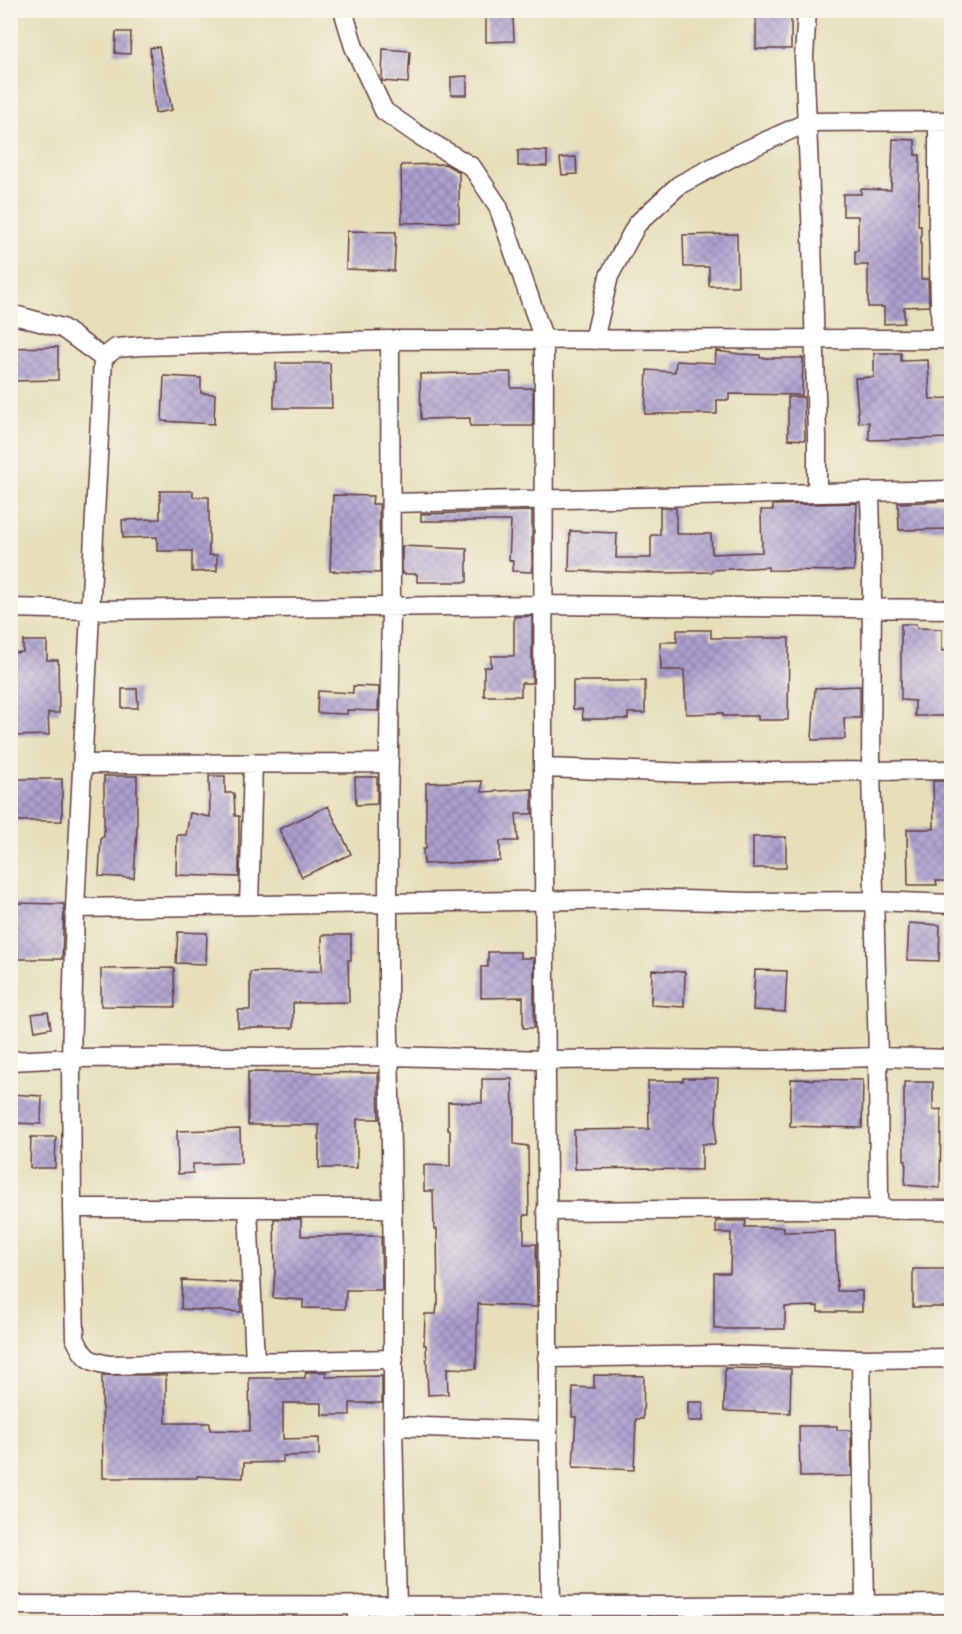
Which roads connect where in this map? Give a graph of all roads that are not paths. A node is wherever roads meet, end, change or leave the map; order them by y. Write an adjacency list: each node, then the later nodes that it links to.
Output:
1 (342, 10): 9 (street)
2 (807, 10): 4 (street)
3 (945, 121): 4 (street); 5 (street)
4 (808, 122): 10 (street); 11 (street)
5 (945, 227): 7 (street)
6 (10, 318): 12 (street)
7 (946, 339): 11 (street)
8 (390, 340): 9 (street); 12 (street); 17 (street)
9 (544, 340): 10 (street); 16 (street)
10 (594, 340): 11 (street)
11 (814, 340): 15 (street)
12 (102, 358): 23 (street)
13 (951, 490): 14 (street)
14 (870, 492): 15 (street); 21 (street)
15 (817, 493): 16 (street)
16 (543, 500): 17 (street); 18 (street)
17 (391, 503): 19 (street)
18 (544, 605): 19 (street); 21 (street); 27 (street)
19 (391, 606): 23 (street); 25 (street)
20 (10, 608): 23 (street)
21 (872, 609): 22 (street); 28 (street)
22 (951, 609)
23 (90, 610): 26 (street)
24 (253, 763): 25 (street); 26 (street); 34 (street)
25 (389, 763): 32 (street)
26 (82, 764): 35 (street)
27 (543, 768): 28 (street); 30 (street)
28 (872, 770): 29 (street); 31 (street)
29 (951, 770)
30 (544, 900): 31 (street); 32 (street); 40 (street)
31 (874, 901): 33 (street); 38 (street)
32 (389, 903): 34 (street); 36 (street)
33 (951, 904)
34 (249, 905): 35 (street)
35 (75, 908): 37 (street)
36 (389, 1056): 37 (street); 40 (street); 44 (street)
37 (71, 1058): 41 (street); 42 (street)
38 (878, 1058): 39 (street); 40 (street); 45 (street)
39 (951, 1059)
40 (546, 1060): 47 (street)
41 (10, 1061)
42 (72, 1208): 43 (street); 52 (street)
43 (248, 1208): 44 (street); 52 (street)
44 (392, 1208): 50 (street)
45 (879, 1209): 46 (street); 47 (street)
46 (951, 1210)
47 (546, 1211): 48 (street)
48 (547, 1358): 51 (street); 54 (street)
49 (951, 1358): 51 (street)
50 (394, 1359): 52 (street); 53 (street)
51 (861, 1359): 59 (street)
52 (255, 1362)
53 (393, 1425): 54 (street); 57 (street)
54 (548, 1431): 58 (street)
55 (951, 1604): 59 (street)
56 (10, 1605): 61 (street)
57 (397, 1605): 58 (street); 60 (street)
58 (551, 1605): 62 (street)
59 (865, 1606): 62 (street)
60 (358, 1614): 61 (street)
61 (63, 1615)
62 (677, 1615)

